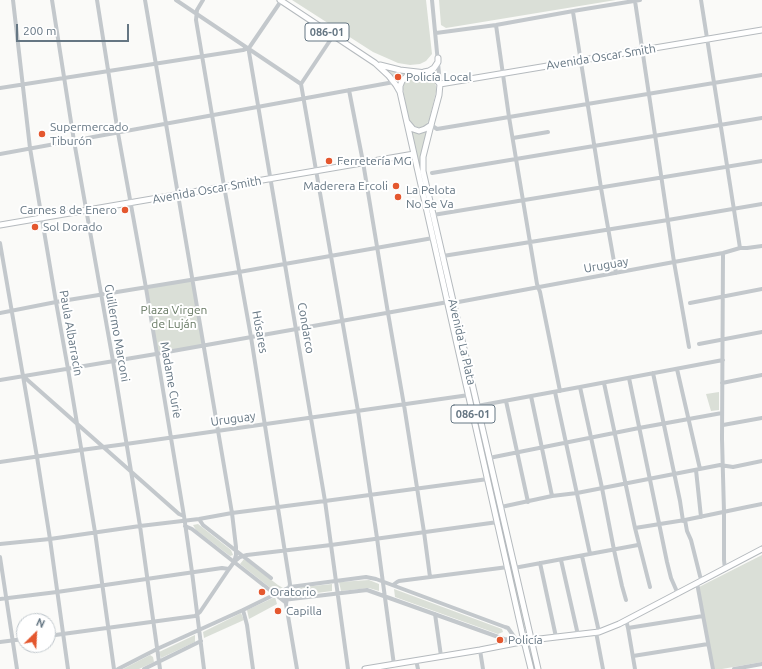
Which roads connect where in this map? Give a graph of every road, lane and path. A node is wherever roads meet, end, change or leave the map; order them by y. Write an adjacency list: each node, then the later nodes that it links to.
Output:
1 (13, 0): 34 (street, Paula Albarracín)
2 (52, 0): 31 (street, Guillermo Marconi)
3 (97, 0): 26 (street, Madame Curie)
4 (145, 0): 24 (street)
5 (176, 0): 13 (street)
6 (203, 0): 13 (street)
7 (280, 0): 17 (main road, Avenida La Plata / 086-01); 19 (street)
8 (432, 0): 16 (street)
9 (640, 0): 11 (street)
10 (701, 0): 18 (street)
11 (635, 1): 12 (street); 20 (street)
12 (573, 12): 14 (street); 23 (street)
13 (196, 13): 19 (street); 21 (street, Húsares)
14 (496, 25): 16 (street); 29 (street)
15 (762, 30): 18 (main road, Avenida Oscar Smith)
16 (436, 33): 22 (street)
17 (333, 36): 25 (main road, Avenida La Plata / 086-01); 35 (street)
18 (707, 39): 20 (main road, Avenida Oscar Smith); 33 (street)
19 (249, 48): 21 (street); 35 (street); 43 (street, Condarco)
20 (642, 50): 23 (main road, Avenida Oscar Smith); 40 (street)
21 (202, 56): 24 (street); 44 (street, Húsares)
22 (438, 58): 28 (main road); 36 (street)
23 (581, 60): 29 (main road, Avenida Oscar Smith); 42 (street)
24 (156, 63): 26 (street); 48 (street)
25 (375, 64): 27 (main road, Avenida La Plata / 086-01); 32 (main road, Avenida La Plata / 086-01)
26 (108, 71): 31 (street); 52 (street, Madame Curie)
27 (417, 72): 28 (main road, Avenida La Plata); 39 (main road)
28 (424, 72): 36 (main road)
29 (503, 73): 36 (main road, Avenida Oscar Smith); 45 (street)
30 (762, 75): 33 (street)
31 (64, 78): 34 (street); 55 (street, Guillermo Marconi)
32 (394, 82): 38 (street); 39 (main road, Avenida La Plata / 086-01)
33 (714, 83): 40 (street); 49 (street)
34 (23, 84): 37 (street); 57 (street, Paula Albarracín)
35 (301, 84): 41 (street)
36 (440, 84): 50 (main road, Avenida La Plata)
37 (0, 88)
38 (349, 90): 41 (street); 62 (street)
39 (400, 92): 46 (main road, Avenida La Plata)
40 (649, 93): 42 (street); 53 (street)
41 (304, 98): 43 (street); 64 (street)
42 (588, 104): 45 (street); 56 (street)
43 (257, 107): 44 (street); 67 (street, Condarco)
44 (212, 115): 48 (street); 68 (street, Húsares)
45 (509, 117): 50 (street); 54 (street)
46 (406, 118): 50 (main road); 59 (main road, Avenida La Plata / 086-01)
47 (762, 118): 49 (street)
48 (166, 124): 52 (street); 70 (street)
49 (721, 124): 53 (street); 63 (street)
50 (431, 125): 76 (main road, Avenida La Plata / 086-01)
51 (548, 132): 54 (street)
52 (118, 133): 55 (street); 72 (street, Madame Curie)
53 (655, 136): 56 (street); 66 (street)
54 (513, 138): 60 (street)
55 (74, 141): 57 (street); 75 (street, Guillermo Marconi)
56 (594, 146): 60 (street); 69 (street)
57 (30, 148): 58 (street); 77 (street, Paula Albarracín)
58 (0, 154)
59 (414, 154): 62 (main road, Avenida Oscar Smith); 81 (main road, Avenida La Plata / 086-01)
60 (516, 159): 65 (street); 71 (street)
61 (762, 161): 63 (street)
62 (363, 162): 64 (main road, Avenida Oscar Smith); 85 (street)
63 (727, 167): 66 (street); 74 (street)
64 (316, 170): 67 (main road, Avenida Oscar Smith); 88 (street)
65 (432, 173)
66 (661, 178): 69 (street); 78 (street)
67 (270, 179): 68 (main road, Avenida Oscar Smith); 91 (street, Condarco)
68 (224, 186): 70 (main road, Avenida Oscar Smith); 92 (street, Húsares)
69 (601, 188): 71 (street); 80 (street)
70 (178, 195): 72 (main road, Avenida Oscar Smith); 94 (street)
71 (523, 200): 76 (street); 82 (street)
72 (131, 203): 75 (main road, Avenida Oscar Smith); 96 (street, Madame Curie)
73 (762, 204): 74 (street)
74 (733, 208): 78 (street); 86 (street)
75 (86, 210): 77 (main road, Avenida Oscar Smith); 98 (street, Guillermo Marconi)
76 (433, 215): 89 (main road, Avenida La Plata / 086-01)
77 (41, 218): 79 (main road, Avenida Oscar Smith); 100 (street, Paula Albarracín)
78 (668, 220): 80 (street); 90 (street)
79 (0, 225)
80 (608, 229): 82 (street); 93 (street)
81 (433, 238): 85 (street); 101 (main road, Avenida La Plata / 086-01)
82 (530, 242): 89 (street); 95 (street)
83 (0, 243): 103 (street)
84 (762, 246): 86 (street, Uruguay)
85 (378, 248): 88 (street); 105 (street)
86 (740, 248): 87 (street, Uruguay)
87 (723, 253): 90 (street, Uruguay); 99 (street)
88 (332, 256): 91 (street); 106 (street)
89 (443, 256): 101 (main road, Avenida La Plata / 086-01)
90 (674, 262): 93 (street, Uruguay); 113 (street)
91 (285, 264): 92 (street); 107 (street, Condarco)
92 (239, 272): 94 (street); 109 (street, Húsares)
93 (616, 273): 95 (street, Uruguay)
94 (193, 280): 96 (street); 112 (street)
95 (538, 287): 101 (street, Uruguay); 127 (street)
96 (146, 288): 98 (street); 114 (street, Madame Curie)
97 (762, 289): 99 (street)
98 (101, 295): 100 (street); 116 (street, Guillermo Marconi)
99 (722, 296): 102 (street); 110 (street)
100 (56, 302): 103 (street); 117 (street, Paula Albarracín)
101 (450, 302): 105 (street, Uruguay); 128 (main road, Avenida La Plata / 086-01); 132 (main road, Avenida La Plata / 086-01)
102 (690, 303)
103 (12, 311): 104 (street); 121 (street)
104 (0, 313)
105 (388, 313): 106 (street, Uruguay); 131 (street)
106 (342, 321): 107 (street, Uruguay); 133 (street)
107 (296, 329): 109 (street, Uruguay); 135 (street, Condarco)
108 (762, 332): 110 (street)
109 (251, 337): 112 (street, Uruguay); 139 (street, Húsares)
110 (722, 340): 111 (street); 115 (street)
111 (699, 344)
112 (203, 345): 114 (street, Uruguay); 143 (street)
113 (689, 347)
114 (156, 354): 116 (street, Uruguay); 146 (street, Madame Curie)
115 (723, 360): 118 (street); 125 (street)
116 (112, 361): 117 (street, Uruguay); 148 (street, Guillermo Marconi)
117 (68, 369): 121 (street, Uruguay); 138 (street, Paula Albarracín)
118 (677, 369): 119 (street); 137 (street)
119 (653, 373): 122 (street); 140 (street)
120 (762, 375): 125 (street)
121 (23, 376): 123 (street, Uruguay); 138 (street); 153 (street)
122 (629, 378): 124 (street); 142 (street)
123 (0, 380)
124 (604, 383): 126 (street); 144 (street)
125 (722, 383): 134 (street)
126 (580, 387): 127 (street); 145 (street)
127 (558, 391): 129 (street); 147 (street)
128 (469, 395): 131 (street, Uruguay); 162 (main road, Avenida La Plata / 086-01)
129 (531, 396): 130 (street); 150 (street)
130 (506, 400): 132 (street); 152 (street)
131 (404, 405): 133 (street, Uruguay); 165 (street)
132 (477, 406): 154 (main road, Avenida La Plata / 086-01)
133 (358, 411): 135 (street, Uruguay); 167 (street)
134 (722, 413): 137 (street); 141 (street)
135 (311, 417): 139 (street, Uruguay); 169 (street, Condarco)
136 (762, 418): 141 (street)
137 (688, 419): 140 (street); 158 (street)
138 (76, 424): 149 (street); 151 (street, Paula Albarracín)
139 (265, 424): 143 (street, Uruguay); 173 (street, Húsares)
140 (664, 424): 142 (street); 160 (street)
141 (723, 425): 157 (street)
142 (639, 428): 144 (street); 161 (street)
143 (218, 431): 146 (street, Uruguay); 175 (street)
144 (615, 433): 145 (street); 163 (street)
145 (591, 437): 147 (street); 164 (street)
146 (171, 438): 148 (street, Uruguay); 176 (street, Madame Curie)
147 (566, 443): 150 (street); 166 (street)
148 (126, 444): 149 (street, Uruguay); 159 (street, Guillermo Marconi)
149 (103, 447): 151 (street, Uruguay); 159 (street)
150 (542, 448): 152 (street); 168 (street)
151 (81, 450): 153 (street, Uruguay); 186 (street, Paula Albarracín)
152 (517, 452): 154 (street); 170 (street)
153 (37, 457): 156 (street, Uruguay); 189 (street)
154 (489, 458): 172 (main road, Avenida La Plata / 086-01)
155 (762, 461): 157 (street)
156 (0, 462)
157 (724, 466): 158 (street); 174 (street)
158 (698, 469): 160 (street); 177 (street)
159 (131, 472): 176 (street); 183 (street, Guillermo Marconi)
160 (674, 474): 161 (street); 180 (street)
161 (650, 478): 163 (street); 182 (street)
162 (488, 479): 165 (street); 181 (main road, Avenida La Plata / 086-01)
163 (626, 483): 164 (street); 185 (street)
164 (602, 488): 166 (street); 194 (street)
165 (417, 489): 167 (street); 187 (street)
166 (577, 493): 168 (street); 197 (street)
167 (371, 494): 169 (street); 188 (street)
168 (552, 496): 170 (street)
169 (325, 501): 173 (street); 191 (street, Condarco)
170 (528, 502): 172 (street)
171 (762, 504): 174 (street)
172 (500, 507): 205 (main road, Avenida La Plata / 086-01)
173 (278, 508): 175 (street); 196 (street, Húsares)
174 (724, 512): 177 (street); 207 (street)
175 (232, 514): 178 (street); 195 (street)
176 (184, 516): 179 (street, Madame Curie)
177 (700, 517): 180 (street)
178 (199, 519): 179 (street); 195 (street)
179 (184, 521): 183 (street); 184 (street, Madame Curie)
180 (684, 521): 182 (street); 214 (street)
181 (498, 522): 187 (street); 204 (main road, Avenida La Plata / 086-01)
182 (659, 524): 185 (street); 222 (street)
183 (140, 526): 186 (street); 210 (street, Guillermo Marconi)
184 (185, 526): 202 (street); 208 (street, Madame Curie)
185 (635, 528): 192 (street)
186 (95, 532): 189 (street); 215 (street, Paula Albarracín)
187 (424, 532): 188 (street); 209 (street)
188 (378, 538): 191 (street); 213 (street)
189 (50, 539): 190 (street); 219 (street)
190 (0, 544)
191 (331, 545): 196 (street); 212 (street, Condarco)
192 (638, 545): 194 (street); 218 (street)
193 (762, 549): 207 (main road)
194 (614, 550): 197 (street); 226 (street)
195 (236, 551): 198 (street); 202 (street)
196 (285, 551): 198 (street); 217 (street, Húsares)
197 (590, 554): 199 (street)
198 (243, 556): 202 (street); 211 (street)
199 (582, 556): 201 (street); 237 (street)
200 (0, 557): 224 (street)
201 (562, 560): 203 (street); 239 (street)
202 (234, 562): 206 (street); 221 (street)
203 (540, 563): 205 (street); 241 (street)
204 (508, 567): 209 (street); 247 (main road, Avenida La Plata / 086-01)
205 (514, 568): 245 (main road, Avenida La Plata / 086-01)
206 (229, 569): 208 (street); 229 (street)
207 (725, 569): 214 (main road)
208 (192, 572): 210 (street); 229 (street, Madame Curie)
209 (430, 577): 216 (street)
210 (147, 578): 215 (street); 233 (street, Guillermo Marconi)
211 (271, 578)
212 (336, 580): 213 (street); 217 (street); 220 (street, Condarco)
213 (383, 582): 216 (street); 223 (street)
214 (699, 582): 222 (main road); 231 (street)
215 (102, 585): 219 (street); 234 (street, Paula Albarracín)
216 (393, 585): 242 (street)
217 (290, 587): 221 (street); 227 (street, Húsares)
218 (650, 587)
219 (57, 592): 224 (street); 238 (street)
220 (338, 593): 223 (street); 227 (street); 268 (street, Condarco)
221 (275, 594): 227 (street); 228 (street)
222 (678, 594): 232 (main road)
223 (385, 596): 230 (street); 256 (street)
224 (6, 598): 225 (street); 243 (street)
225 (0, 599)
226 (626, 600)
227 (286, 601): 267 (street, Húsares)
228 (243, 610): 236 (street); 266 (street)
229 (198, 614): 233 (street); 236 (street, Madame Curie)
230 (435, 614): 242 (street); 252 (street)
231 (703, 616): 235 (street); 249 (street)
232 (626, 620): 235 (street); 237 (main road)
233 (153, 621): 234 (street); 250 (street, Guillermo Marconi)
234 (108, 627): 238 (street); 261 (street, Paula Albarracín)
235 (628, 628): 253 (street)
236 (200, 630): 246 (street, Madame Curie); 250 (street)
237 (597, 632): 239 (main road); 274 (street)
238 (63, 634): 240 (street); 260 (street)
239 (578, 634): 241 (main road)
240 (56, 635)
241 (556, 637): 245 (main road)
242 (515, 638): 247 (street)
243 (12, 640): 244 (street); 248 (street); 259 (street)
244 (16, 640)
245 (531, 640): 247 (main road); 273 (main road, Avenida La Plata / 086-01)
246 (201, 641): 255 (street); 265 (street, Madame Curie)
247 (524, 641): 251 (main road); 272 (main road, Avenida La Plata / 086-01)
248 (0, 642)
249 (708, 644): 253 (street); 276 (street)
250 (157, 649): 255 (street, Guillermo Marconi); 262 (street)
251 (480, 650): 252 (main road); 271 (street)
252 (441, 656): 254 (main road)
253 (633, 656): 275 (street)
254 (416, 660): 256 (main road); 270 (street)
255 (158, 662): 263 (street); 264 (street, Guillermo Marconi)
256 (394, 664): 269 (main road)
257 (762, 664): 258 (street)
258 (745, 668): 277 (street)
259 (17, 669)
260 (68, 669)
261 (114, 669)
262 (118, 669)
263 (144, 669)
264 (160, 669)
265 (204, 669)
266 (253, 669)
267 (297, 669)
268 (348, 669)
269 (365, 669)
270 (418, 669)
271 (483, 669)
272 (531, 669)
273 (538, 669)
274 (603, 669)
275 (635, 669)
276 (713, 669)
277 (734, 669)

